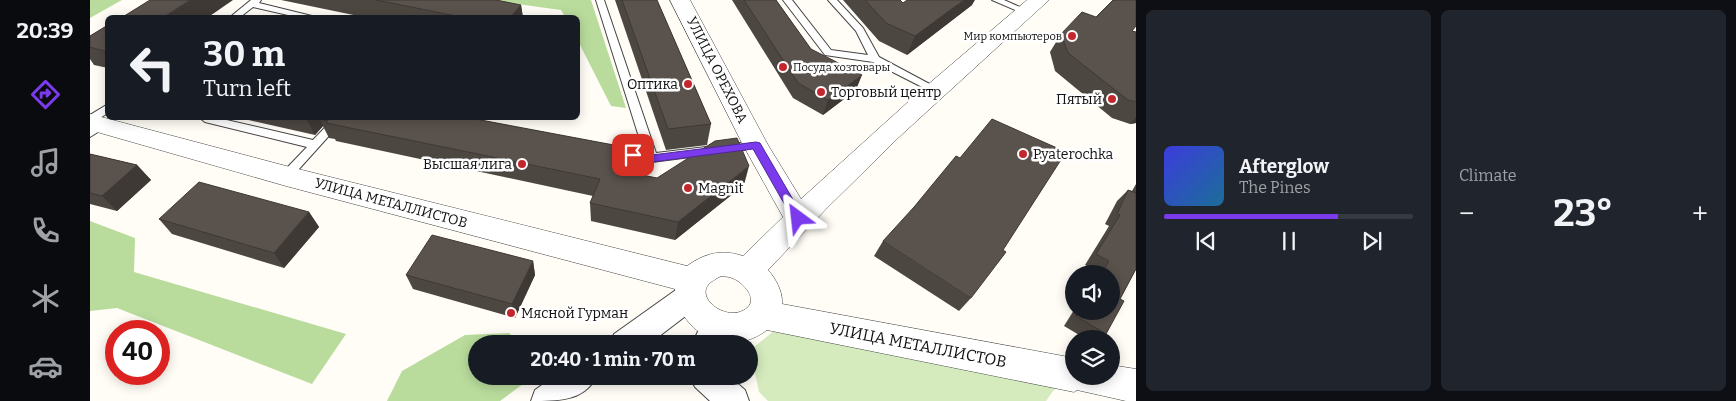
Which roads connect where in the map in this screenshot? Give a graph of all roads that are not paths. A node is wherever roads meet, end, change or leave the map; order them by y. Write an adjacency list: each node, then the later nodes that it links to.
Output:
1 (600, 0): 18 (lane)
2 (680, 0): 16 (street, УЛИЦА ОРЕХОВА)
3 (787, 0): 10 (lane)
4 (832, 0): 10 (lane)
5 (996, 0): 7 (lane)
6 (254, 2): 8 (lane); 9 (lane)
7 (1032, 6): 11 (street)
8 (237, 15)
9 (304, 15)
10 (875, 59): 11 (lane)
11 (934, 89): 20 (street)
12 (213, 120): 15 (lane)
13 (338, 120): 15 (lane)
14 (96, 121): 19 (street, УЛИЦА МЕТАЛЛИСТОВ)
15 (315, 145): 19 (lane)
16 (756, 145): 18 (lane); 20 (street, УЛИЦА ОРЕХОВА)
17 (604, 149): 18 (lane)
18 (652, 158)
19 (286, 176): 22 (street, УЛИЦА МЕТАЛЛИСТОВ)
20 (798, 218): 21 (street)
21 (748, 271): 22 (street); 23 (street)
22 (692, 288): 24 (street); 25 (street)
23 (762, 315): 25 (street); 26 (street, УЛИЦА МЕТАЛЛИСТОВ)
24 (636, 335)
25 (711, 335)
26 (1065, 373)
27 (1120, 383): 30 (street)
28 (568, 385): 31 (street)
29 (716, 385): 32 (street)
30 (1136, 386)
31 (547, 401)
32 (733, 401)

